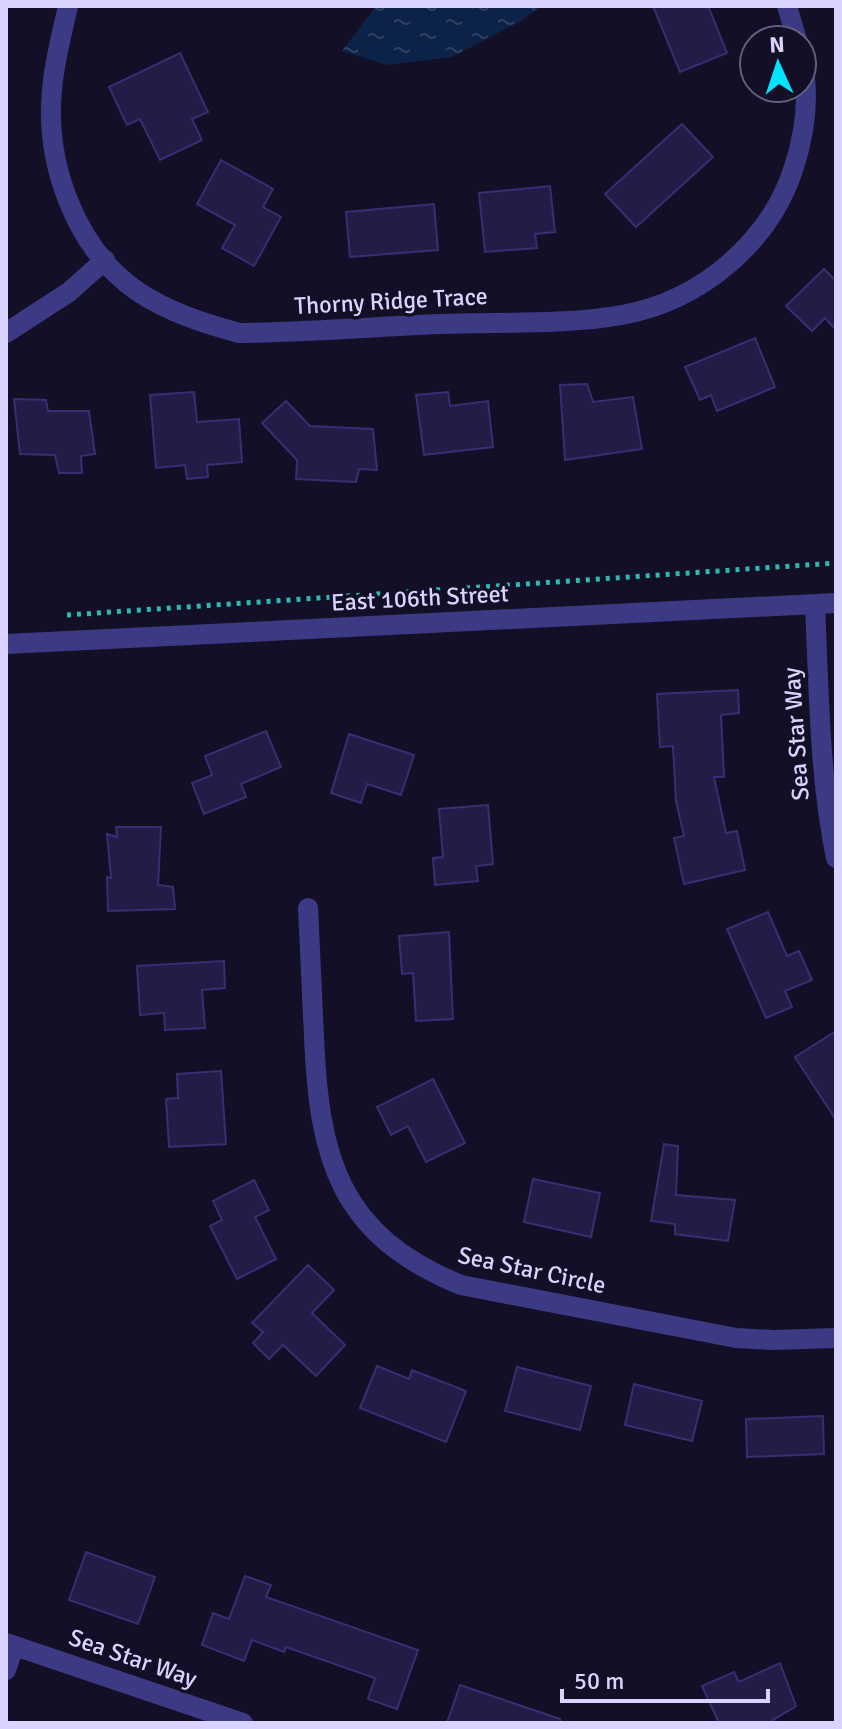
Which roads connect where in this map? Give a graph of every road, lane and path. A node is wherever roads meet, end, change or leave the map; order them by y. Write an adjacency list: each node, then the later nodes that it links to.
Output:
1 (68, 6): 3 (street, Thorny Ridge Trace)
2 (805, 104): 3 (street, Thorny Ridge Trace)
3 (105, 260): 4 (street)
4 (6, 333)
5 (836, 563): 8 (path)
6 (836, 603): 7 (street, East 106th Street)
7 (815, 605): 9 (street, East 106th Street); 10 (street, Sea Star Way)
8 (66, 615)
9 (6, 644)
10 (836, 858)
11 (308, 908): 12 (street, Sea Star Circle)
12 (836, 1338)
13 (10, 1645): 14 (street); 15 (street, Sea Star Way)
14 (6, 1670)
15 (243, 1723)

